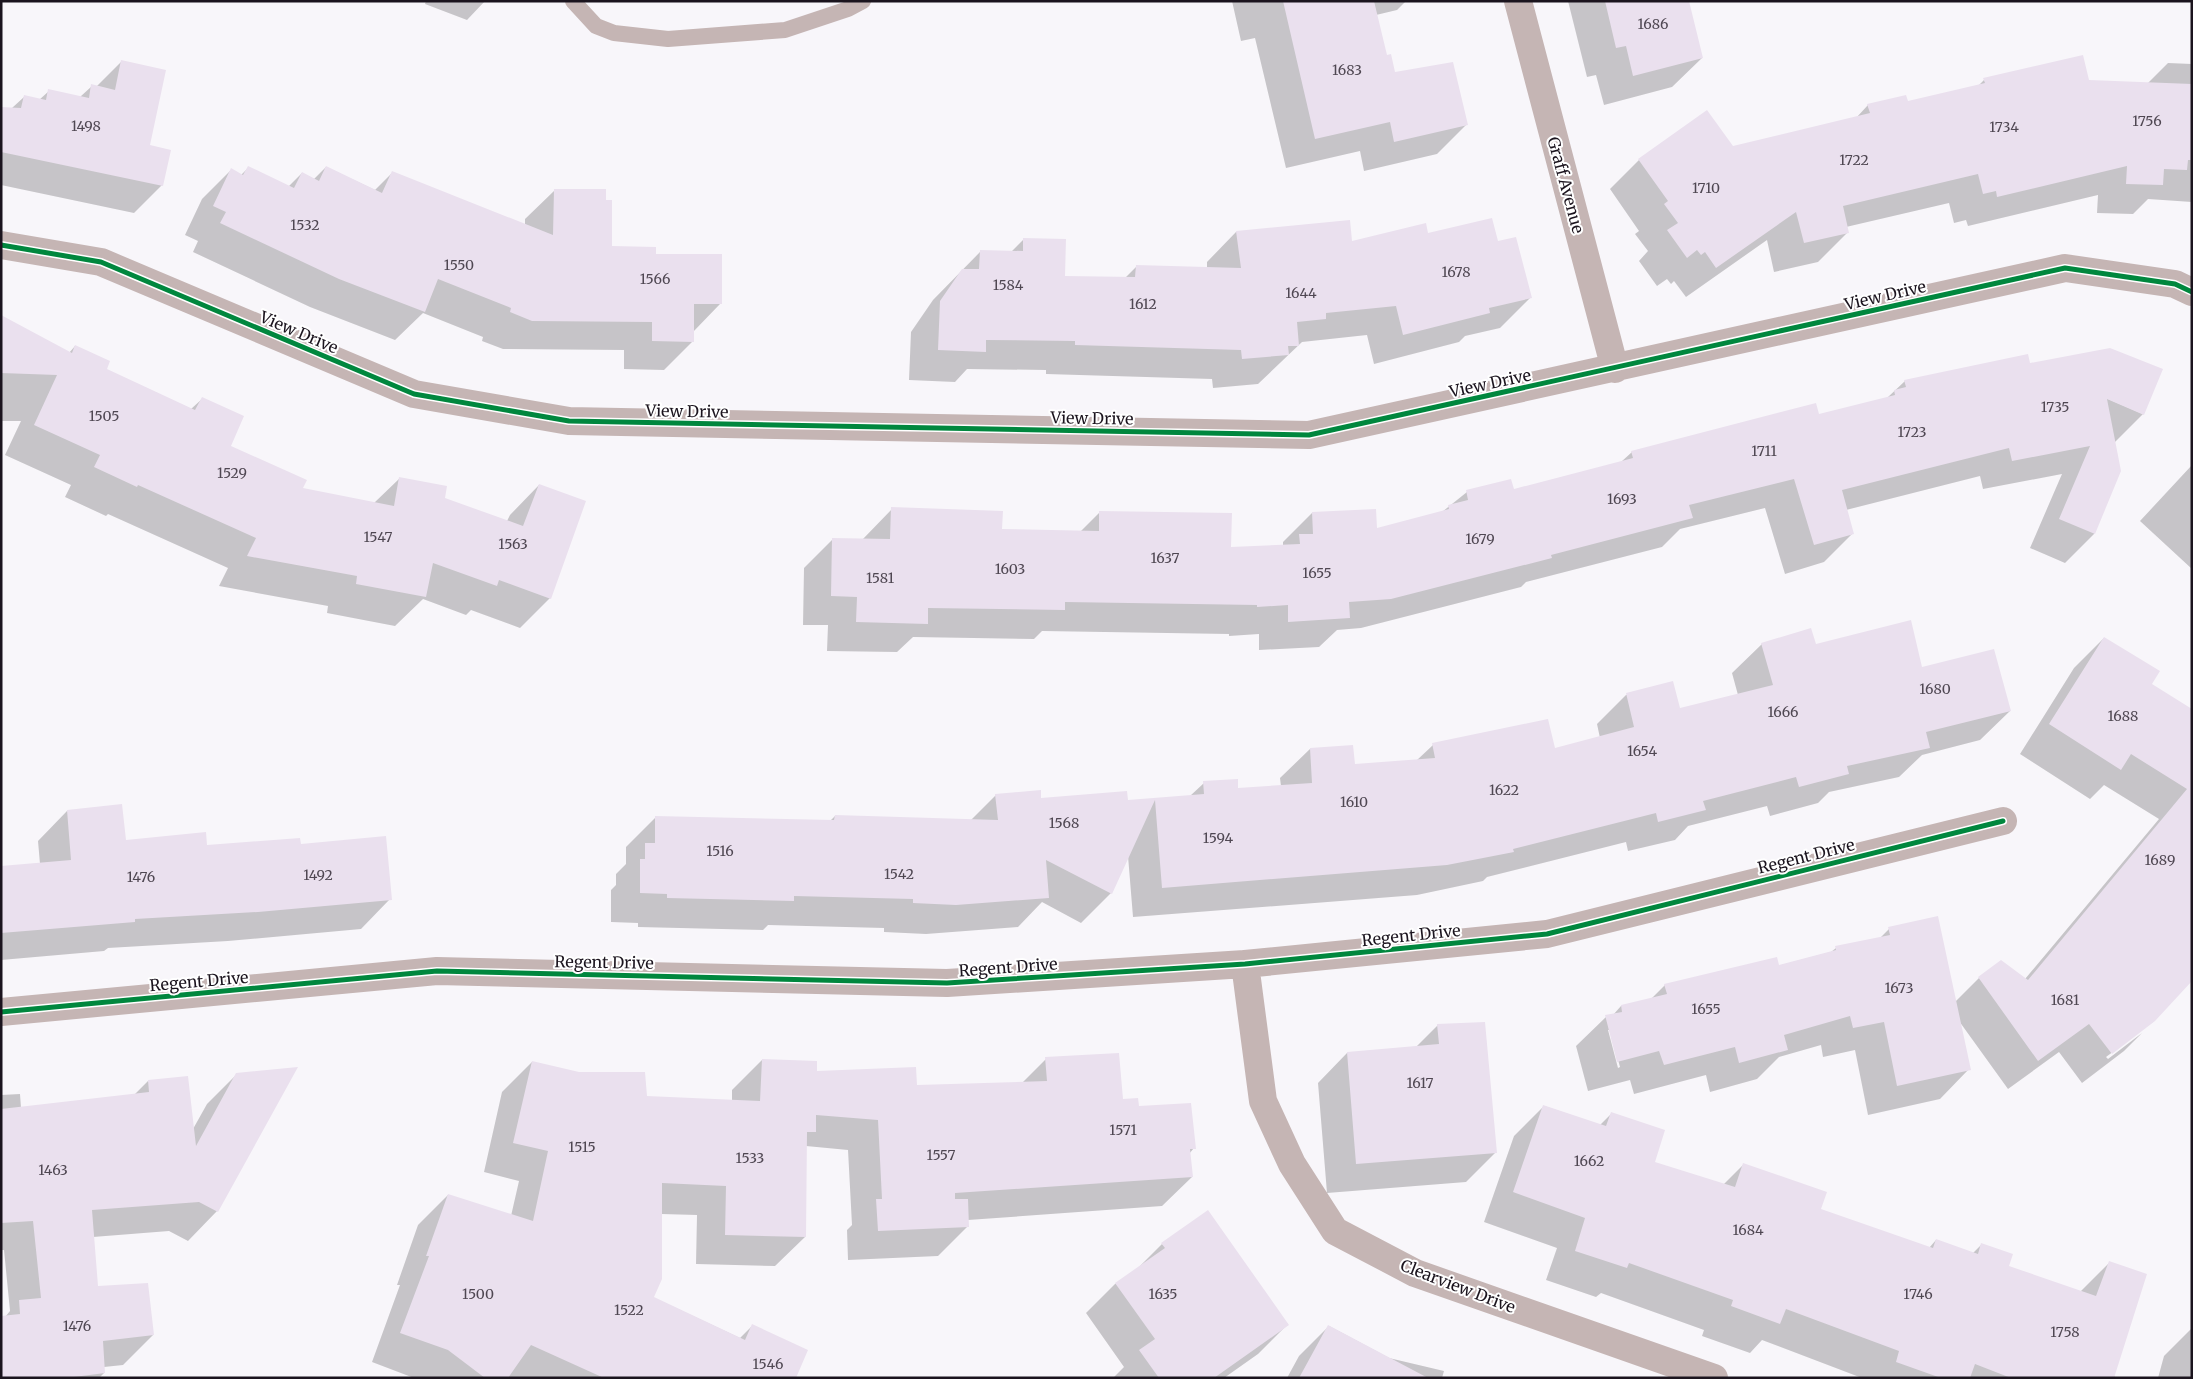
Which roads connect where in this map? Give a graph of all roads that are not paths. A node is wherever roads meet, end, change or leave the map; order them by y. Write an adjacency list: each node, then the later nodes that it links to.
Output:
1 (573, 1): 2 (lane)
2 (863, 1)
3 (1518, 1): 6 (street, Graff Avenue)
4 (1, 245): 6 (street, View Drive)
5 (2192, 292): 6 (street, View Drive)
6 (1615, 369)
7 (2003, 821): 8 (street, Regent Drive)
8 (1245, 964): 9 (street, Regent Drive); 10 (street, Clearview Drive)
9 (1, 1012)
10 (1714, 1378)

